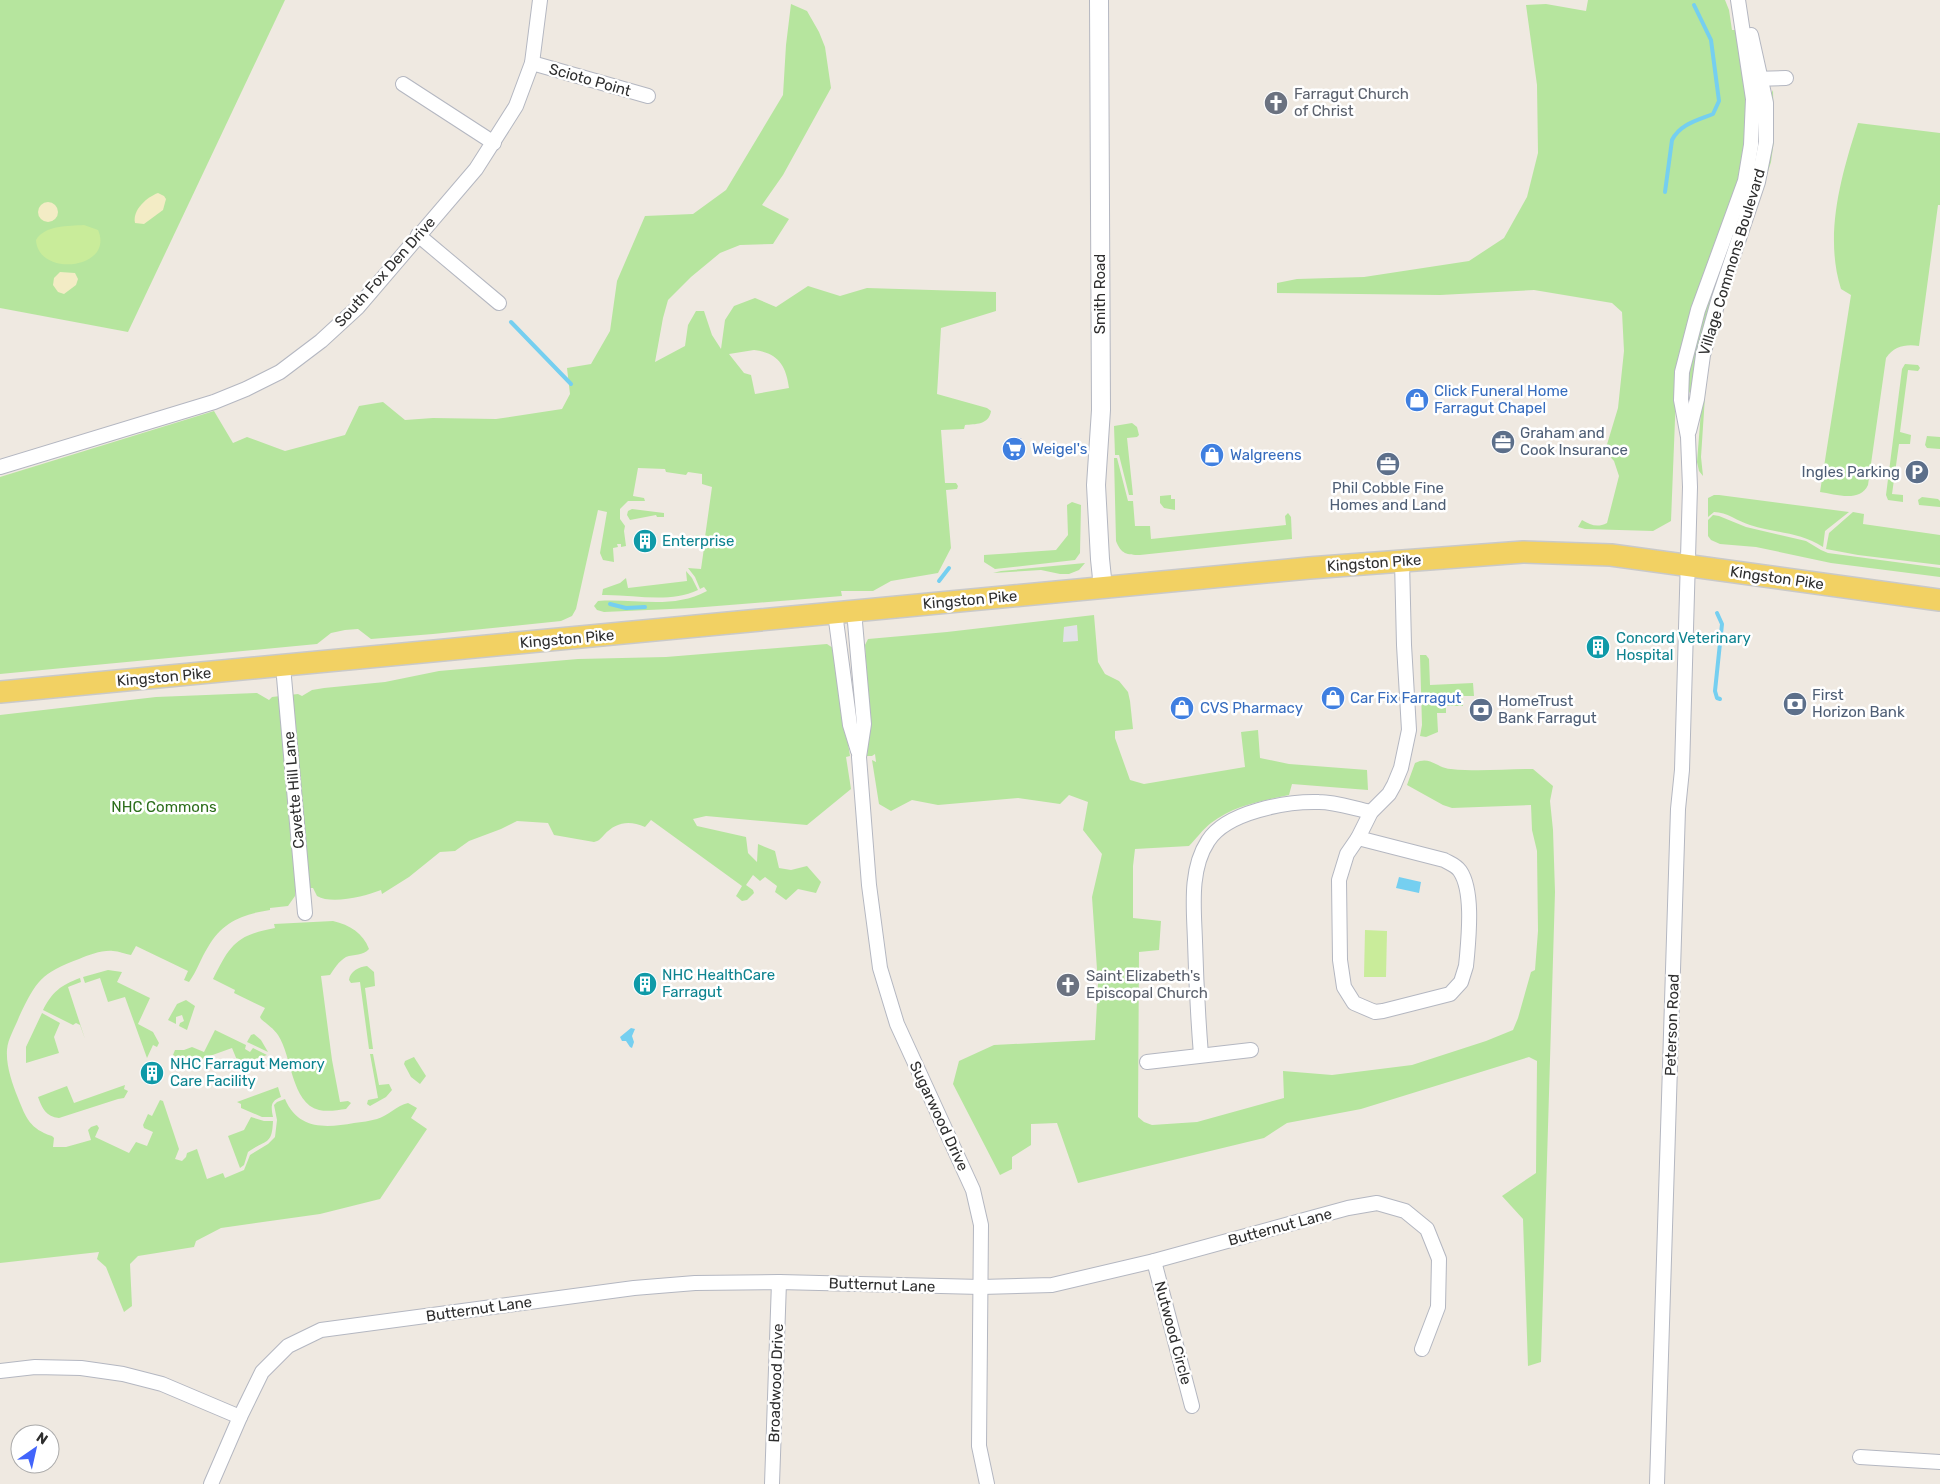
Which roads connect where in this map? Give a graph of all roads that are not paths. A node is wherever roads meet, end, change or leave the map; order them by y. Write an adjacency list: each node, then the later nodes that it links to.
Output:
1 (540, 0): 4 (street, South Fox Den Drive)
2 (1099, 0): 18 (street, Smith Road)
3 (1739, 0): 6 (street, Village Commons Boulevard)
4 (532, 63): 8 (street, Scioto Point); 9 (street, South Fox Den Drive)
5 (1786, 78): 6 (street)
6 (1755, 79): 11 (street, Village Commons Boulevard); 12 (street, Village Commons Boulevard)
7 (403, 84): 9 (street)
8 (648, 96)
9 (494, 143): 10 (street, South Fox Den Drive)
10 (418, 234): 13 (street); 15 (street, South Fox Den Drive)
11 (1721, 246): 12 (street); 14 (street, Village Commons Boulevard)
12 (1734, 252): 14 (street, Village Commons Boulevard)
13 (499, 303)
14 (1688, 437): 17 (street, Village Commons Boulevard)
15 (0, 468)
16 (1402, 561): 17 (main road, Kingston Pike); 18 (main road, Kingston Pike); 26 (street)
17 (1689, 566): 19 (main road, Kingston Pike); 44 (street, Peterson Road)
18 (1103, 588): 20 (main road, Kingston Pike)
19 (1940, 600)
20 (845, 612): 21 (main road, Kingston Pike); 23 (street, Sugarwood Drive); 24 (street, Sugarwood Drive)
21 (283, 666): 22 (main road, Kingston Pike); 28 (street, Cavette Hill Lane)
22 (0, 692)
23 (862, 704): 24 (street); 25 (street, Sugarwood Drive)
24 (847, 706): 25 (street, Sugarwood Drive)
25 (859, 751): 34 (street, Sugarwood Drive)
26 (1372, 812): 27 (street); 30 (street)
27 (1358, 838): 27 (street)
28 (305, 913)
29 (1251, 1050): 30 (street)
30 (1201, 1055): 31 (street)
31 (1147, 1062)
32 (1154, 1261): 34 (street, Butternut Lane); 35 (street, Butternut Lane); 37 (street, Nutwood Circle)
33 (779, 1282): 34 (street, Butternut Lane); 38 (street, Butternut Lane); 42 (street, Broadwood Drive)
34 (981, 1287): 43 (street, Sugarwood Drive)
35 (1422, 1350)
36 (0, 1371): 38 (street)
37 (1192, 1406)
38 (240, 1418): 41 (street, Butternut Lane)
39 (1860, 1457): 40 (street)
40 (1940, 1462)
41 (211, 1484)
42 (772, 1484)
43 (987, 1484)
44 (1657, 1484)

